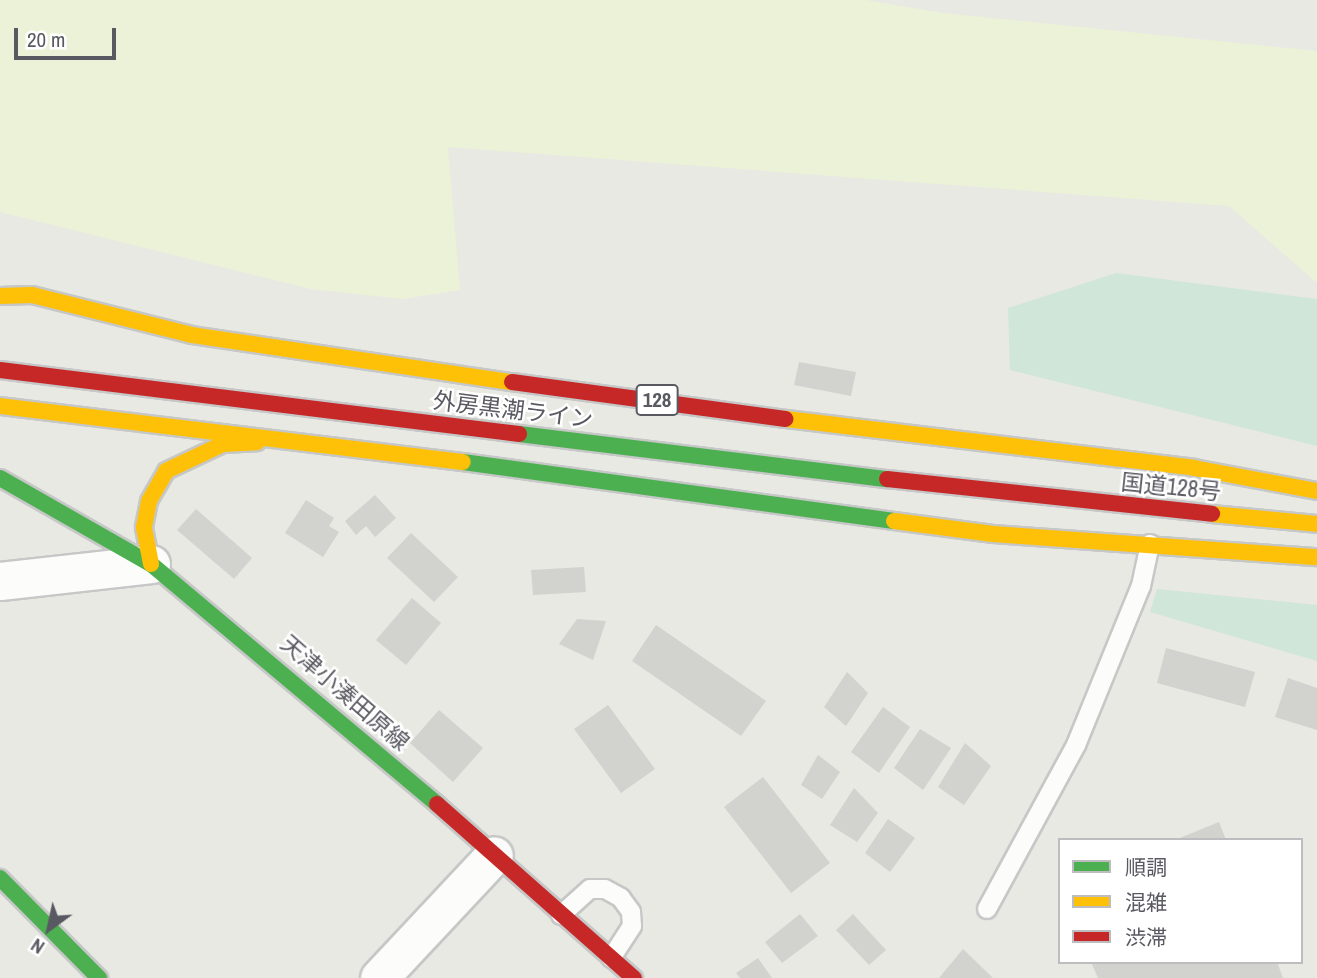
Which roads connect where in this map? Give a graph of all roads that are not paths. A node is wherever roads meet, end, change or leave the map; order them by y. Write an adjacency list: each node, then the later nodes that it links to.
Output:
1 (0, 296): 6 (main road, 128)
2 (0, 370): 7 (main road, 外房黒潮ライン / 128)
3 (0, 406): 4 (main road)
4 (297, 440): 9 (main road); 11 (main road)
5 (0, 478): 11 (main road, 天津小湊田原線)
6 (1317, 491)
7 (1020, 495): 8 (main road, 国道128号 / 128)
8 (1317, 524)
9 (1150, 544): 10 (main road); 15 (lane)
10 (1317, 557)
11 (151, 564): 12 (street); 13 (main road, 天津小湊田原線)
12 (0, 581)
13 (494, 855): 16 (main road, 天津小湊田原線); 19 (street)
14 (0, 878): 18 (main road)
15 (987, 909)
16 (561, 915): 17 (main road, 天津小湊田原線); 17 (lane)
17 (611, 958): 20 (main road, 天津小湊田原線)
18 (99, 978)
19 (379, 978)
20 (634, 978)

